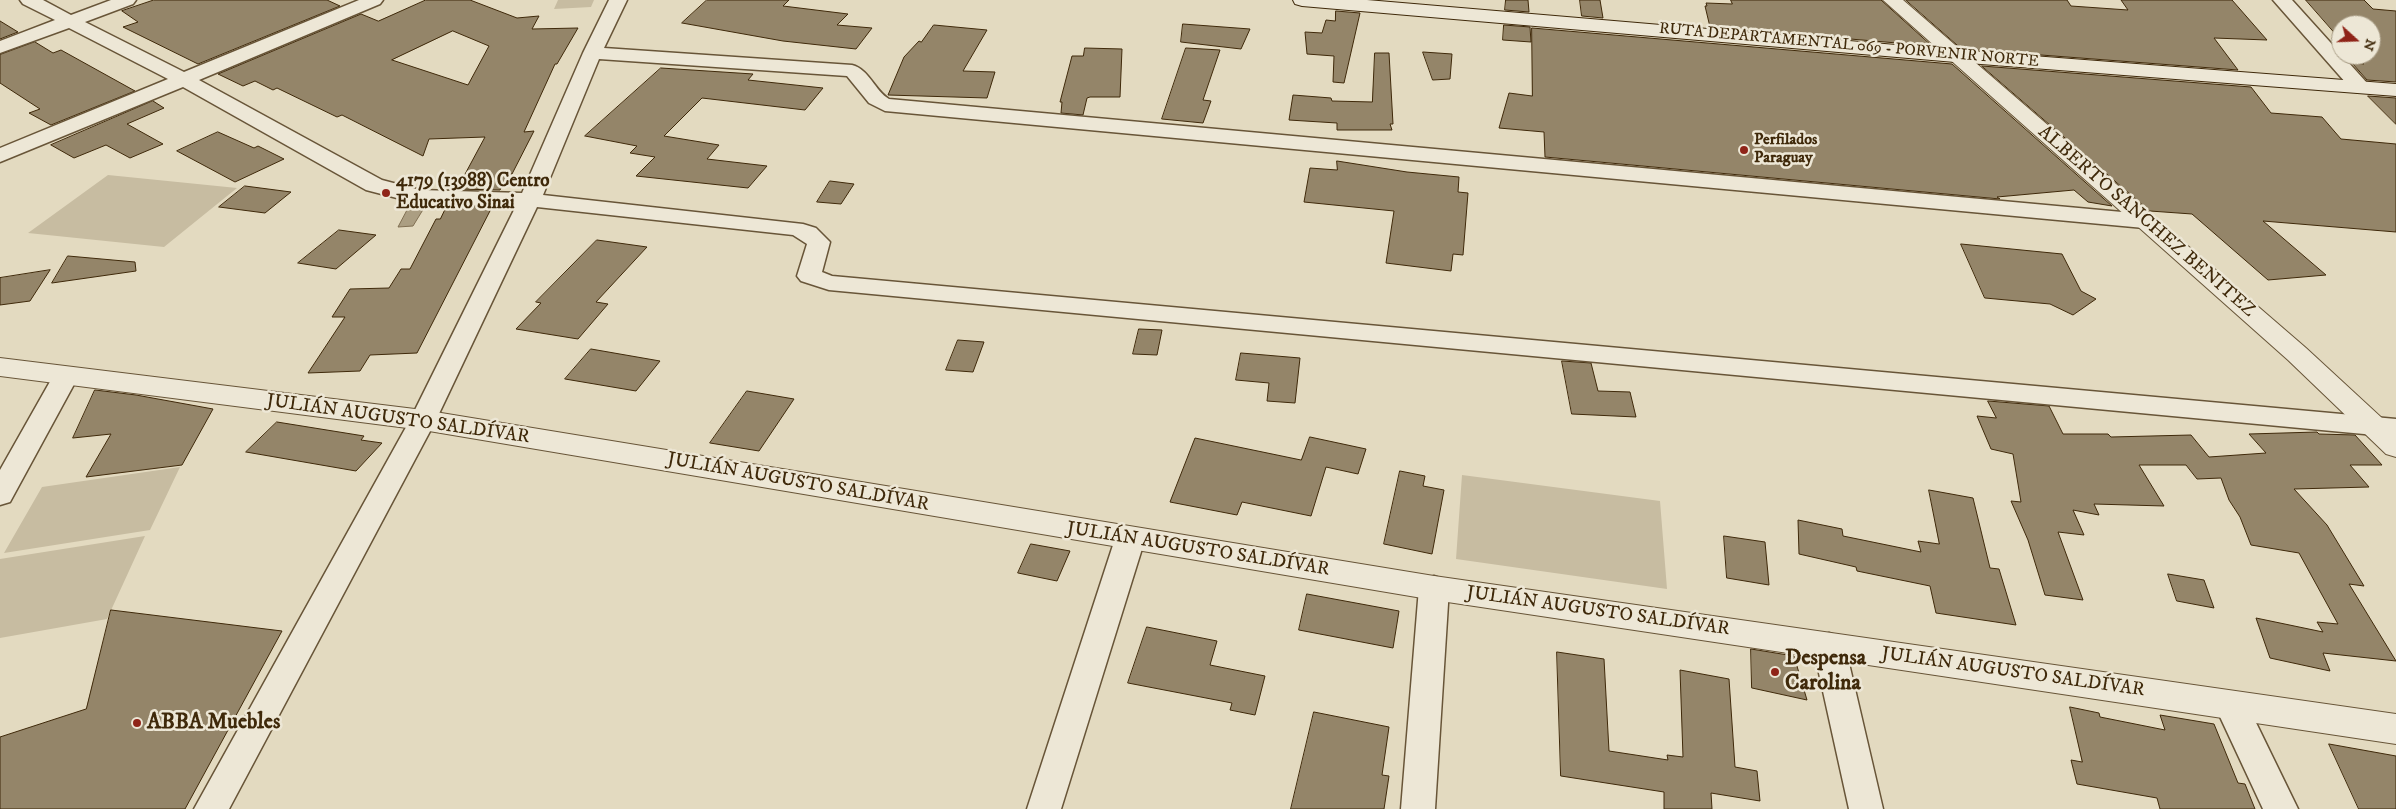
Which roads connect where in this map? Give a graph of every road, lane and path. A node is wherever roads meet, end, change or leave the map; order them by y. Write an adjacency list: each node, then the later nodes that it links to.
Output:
1 (29, 0): 8 (street)
2 (127, 0): 8 (street)
3 (374, 0): 12 (street)
4 (618, 0): 10 (street)
5 (1302, 0): 11 (street, RUTA DEPARTAMENTAL 069 - PORVENIR NORTE)
6 (1892, 0): 11 (street, ALBERTO SANCHEZ BENITEZ)
7 (2282, 0): 13 (street)
8 (69, 21): 9 (street); 12 (street)
9 (0, 47)
10 (592, 53): 16 (street); 17 (street)
11 (1955, 56): 13 (street, RUTA DEPARTAMENTAL 069 - PORVENIR NORTE); 17 (street, ALBERTO SANCHEZ BENITEZ)
12 (183, 79): 15 (street); 16 (street)
13 (2360, 87): 14 (street, RUTA DEPARTAMENTAL 069 - PORVENIR NORTE)
14 (2396, 90)
15 (0, 156)
16 (530, 200): 20 (street); 21 (street)
17 (2144, 221): 21 (street, ALBERTO SANCHEZ BENITEZ)
18 (0, 367): 19 (street, JULIÁN AUGUSTO SALDÍVAR)
19 (64, 376): 20 (street, JULIÁN AUGUSTO SALDÍVAR); 23 (street)
20 (422, 420): 24 (street, JULIÁN AUGUSTO SALDÍVAR); 29 (street)
21 (2384, 426): 22 (street, ALBERTO SANCHEZ BENITEZ)
22 (2396, 447)
23 (0, 495)
24 (1130, 539): 25 (street, JULIÁN AUGUSTO SALDÍVAR); 30 (street)
25 (1434, 588): 26 (street, JULIÁN AUGUSTO SALDÍVAR); 31 (street)
26 (1829, 646): 27 (street, JULIÁN AUGUSTO SALDÍVAR); 32 (street)
27 (2231, 706): 28 (street, JULIÁN AUGUSTO SALDÍVAR); 33 (street)
28 (2396, 729)
29 (211, 809)
30 (1044, 809)
31 (1418, 809)
32 (1866, 809)
33 (2281, 809)

